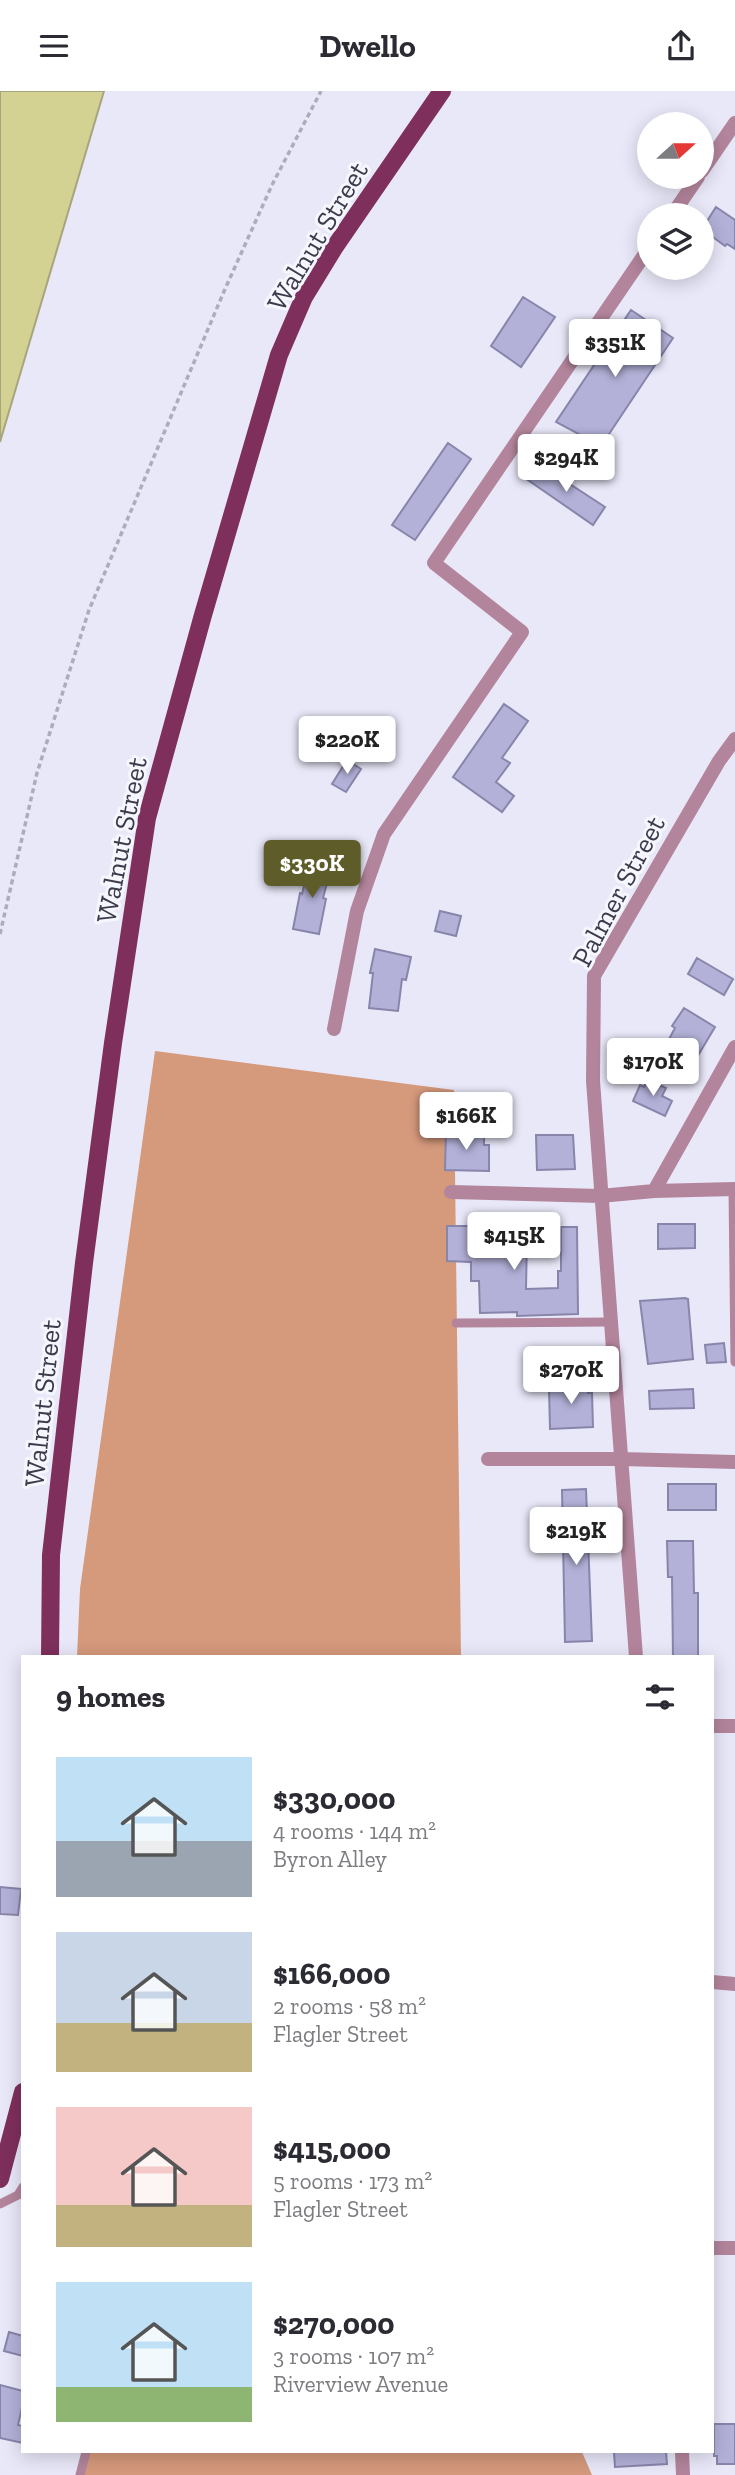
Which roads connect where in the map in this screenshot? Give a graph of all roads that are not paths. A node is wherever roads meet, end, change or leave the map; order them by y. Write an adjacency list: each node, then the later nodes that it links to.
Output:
1 (442, 91): 18 (main road, Walnut Street)
2 (735, 123): 3 (street)
3 (714, 154)
4 (637, 266): 6 (street)
5 (735, 739): 11 (street, Palmer Street)
6 (334, 1029)
7 (735, 1047): 9 (street)
8 (734, 1189): 9 (street); 14 (lane)
9 (654, 1191): 11 (street)
10 (451, 1192): 11 (street)
11 (600, 1196): 12 (street, Palmer Street)
12 (610, 1322): 13 (lane); 16 (street, Palmer Street)
13 (456, 1323)
14 (735, 1361)
15 (488, 1459): 16 (street)
16 (621, 1459): 17 (street); 19 (street, Palmer Street)
17 (735, 1462)
18 (50, 1655)
19 (636, 1655)
20 (714, 1726): 21 (street)
21 (735, 1726)
22 (714, 1982): 23 (street)
23 (735, 1984)
24 (21, 2100): 25 (main road)
25 (0, 2179)
26 (21, 2190): 27 (lane)
27 (0, 2204)
28 (714, 2248): 29 (street)
29 (735, 2248)
30 (86, 2453): 32 (lane)
31 (682, 2453): 33 (street)
32 (80, 2475)
33 (683, 2475)

